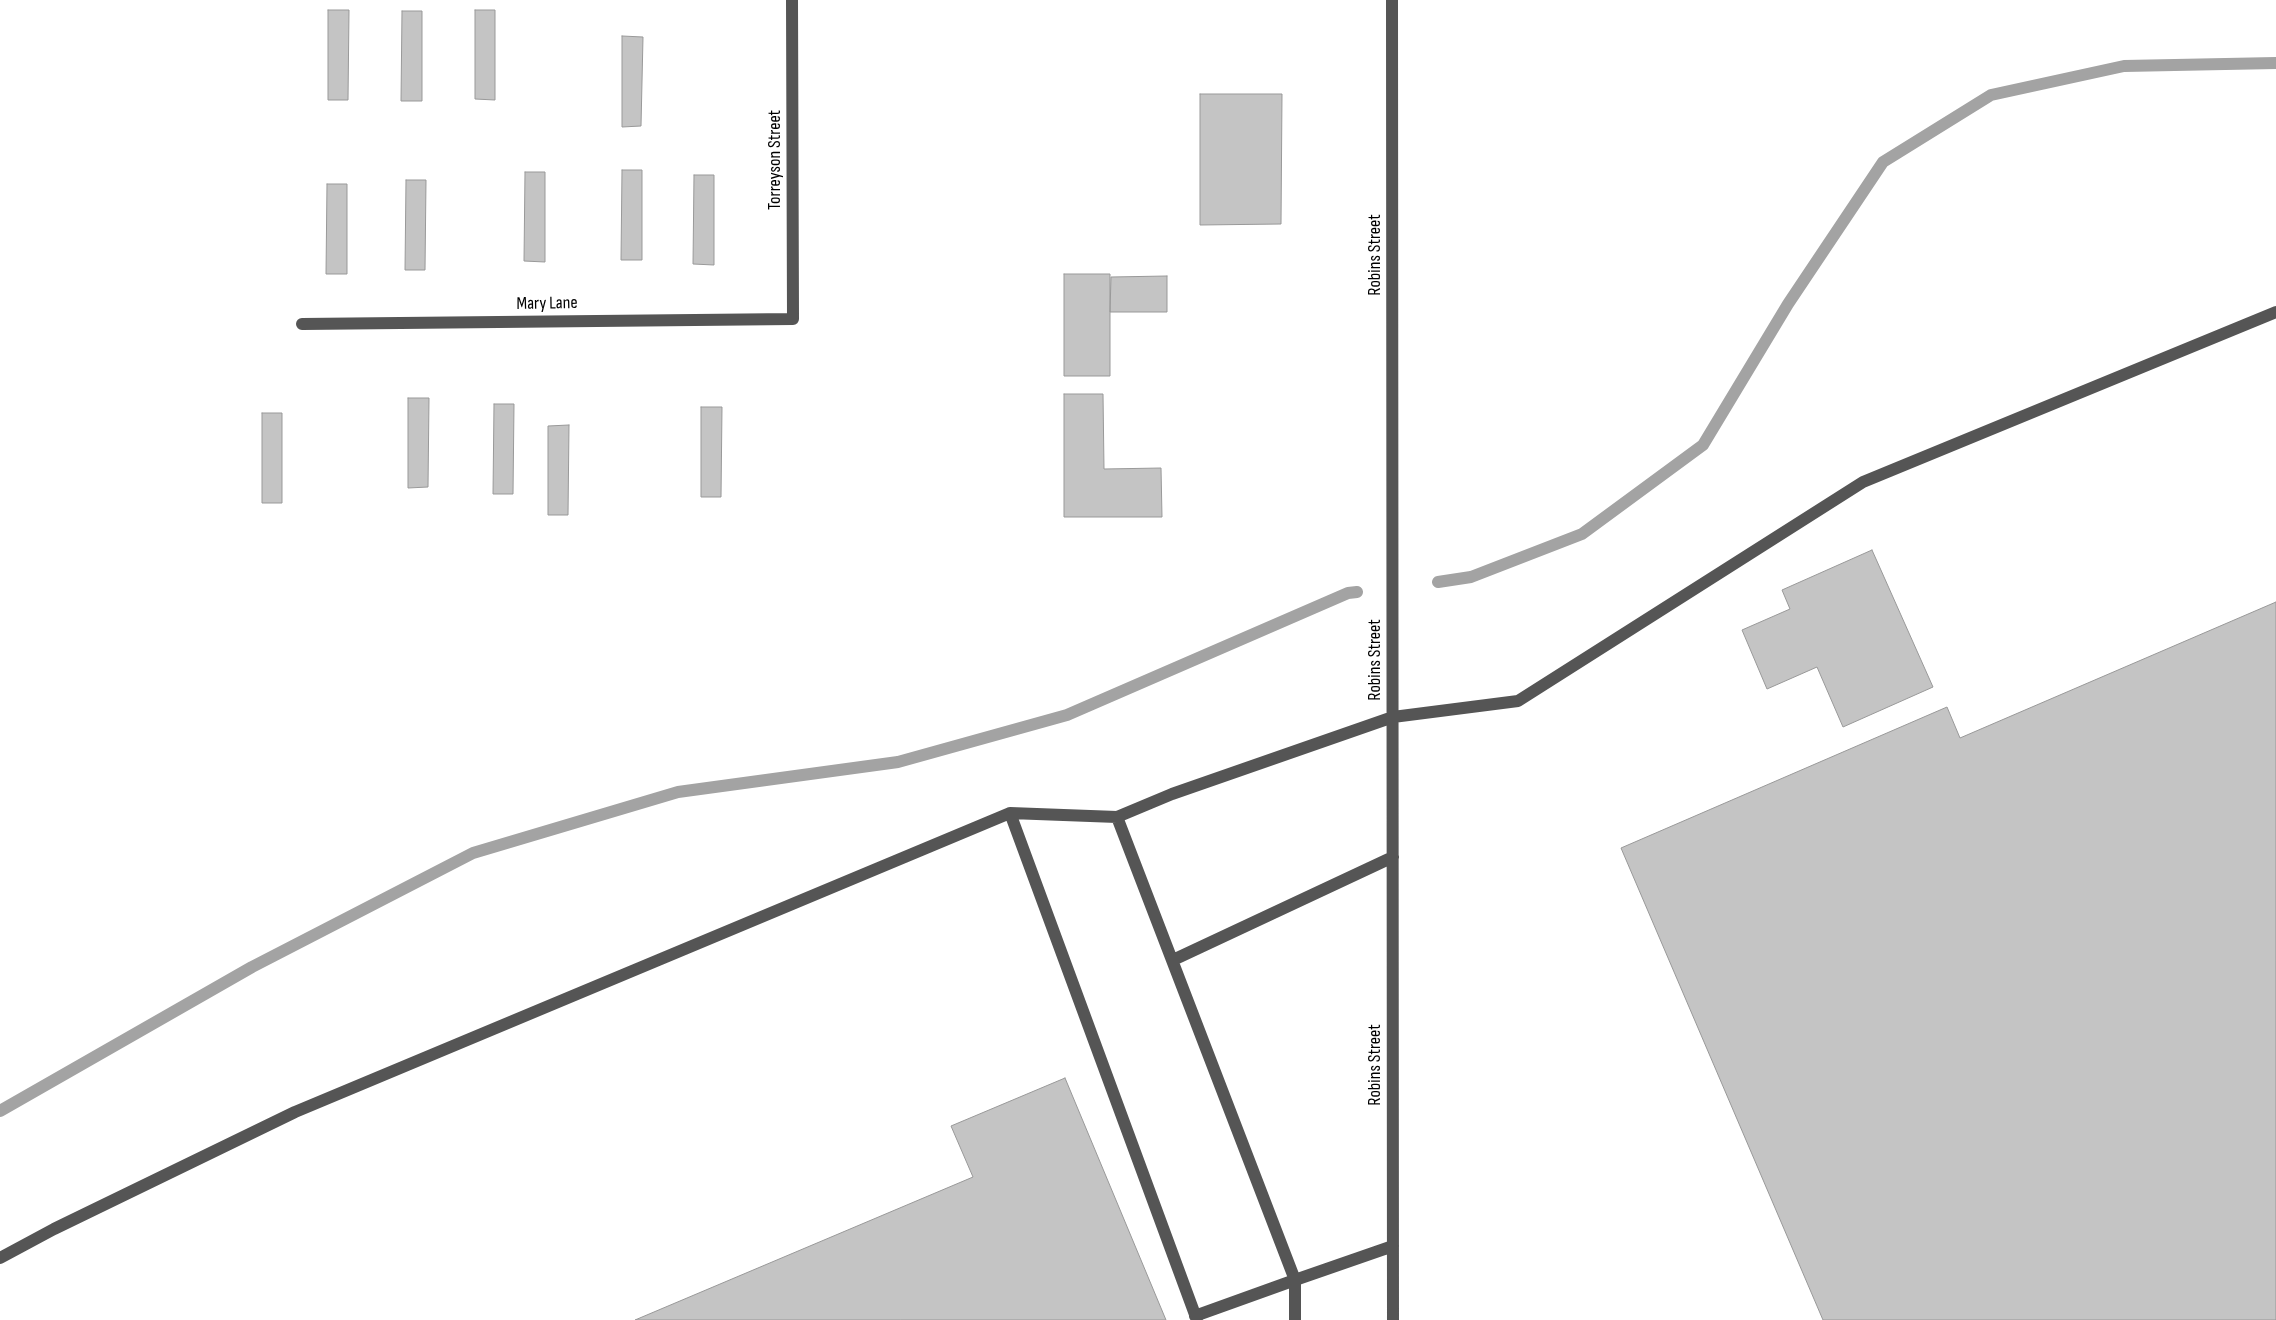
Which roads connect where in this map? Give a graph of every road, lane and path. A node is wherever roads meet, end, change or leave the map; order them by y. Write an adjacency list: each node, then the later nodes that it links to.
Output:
1 (792, 0): 4 (street, Torreyson Street)
2 (1392, 0): 6 (street, Robins Street)
3 (2276, 312): 6 (street)
4 (793, 319): 5 (street, Mary Lane)
5 (302, 324)
6 (1393, 717): 8 (street); 9 (street, Robins Street)
7 (1010, 813): 8 (street); 12 (street); 14 (street)
8 (1117, 817): 10 (street)
9 (1393, 857): 10 (street); 11 (street, Robins Street)
10 (1173, 960): 13 (street)
11 (1393, 1246): 13 (street); 16 (street, Robins Street)
12 (0, 1258)
13 (1295, 1280): 14 (street); 15 (street)
14 (1196, 1318)
15 (1294, 1320)
16 (1393, 1320)

